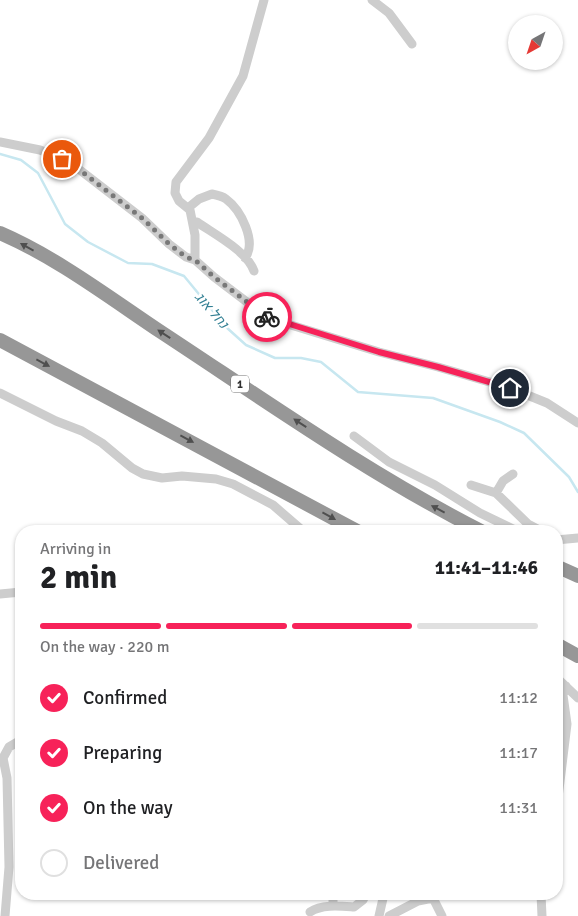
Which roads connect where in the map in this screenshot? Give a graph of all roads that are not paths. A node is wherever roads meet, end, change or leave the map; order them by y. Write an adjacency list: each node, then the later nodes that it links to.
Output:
1 (264, 0): 5 (street)
2 (372, 0): 3 (street)
3 (412, 44)
4 (0, 142): 9 (street)
5 (188, 208): 6 (street); 8 (street)
6 (192, 222): 8 (street); 9 (street)
7 (0, 233): 20 (highway, 1, one-way to 7)
8 (245, 258): 10 (street)
9 (195, 260): 13 (street)
10 (254, 271)
11 (0, 340): 19 (highway, one-way to 19)
12 (0, 393): 18 (street)
13 (578, 423)
14 (354, 436): 21 (street)
15 (513, 474): 17 (street)
16 (471, 485): 17 (street)
17 (496, 494): 22 (street)
18 (295, 525)
19 (346, 525)
20 (470, 525)
21 (505, 525)
22 (530, 525)
23 (578, 538): 24 (street)
24 (563, 539)
25 (563, 569): 26 (highway)
26 (578, 576)
27 (15, 593): 28 (street)
28 (0, 594)
29 (563, 648): 30 (highway)
30 (578, 656)
31 (563, 683): 32 (street)
32 (566, 686): 34 (street); 35 (street)
33 (563, 695): 37 (street)
34 (563, 695)
35 (578, 698)
36 (15, 743): 46 (street)
37 (563, 762)
38 (333, 900): 44 (street)
39 (363, 900): 44 (street)
40 (383, 900): 47 (street)
41 (421, 900): 48 (street)
42 (435, 900): 49 (street)
43 (541, 900): 50 (street)
44 (333, 906): 45 (street)
45 (310, 912)
46 (6, 916)
47 (379, 916)
48 (389, 916)
49 (442, 916)
50 (542, 916)

